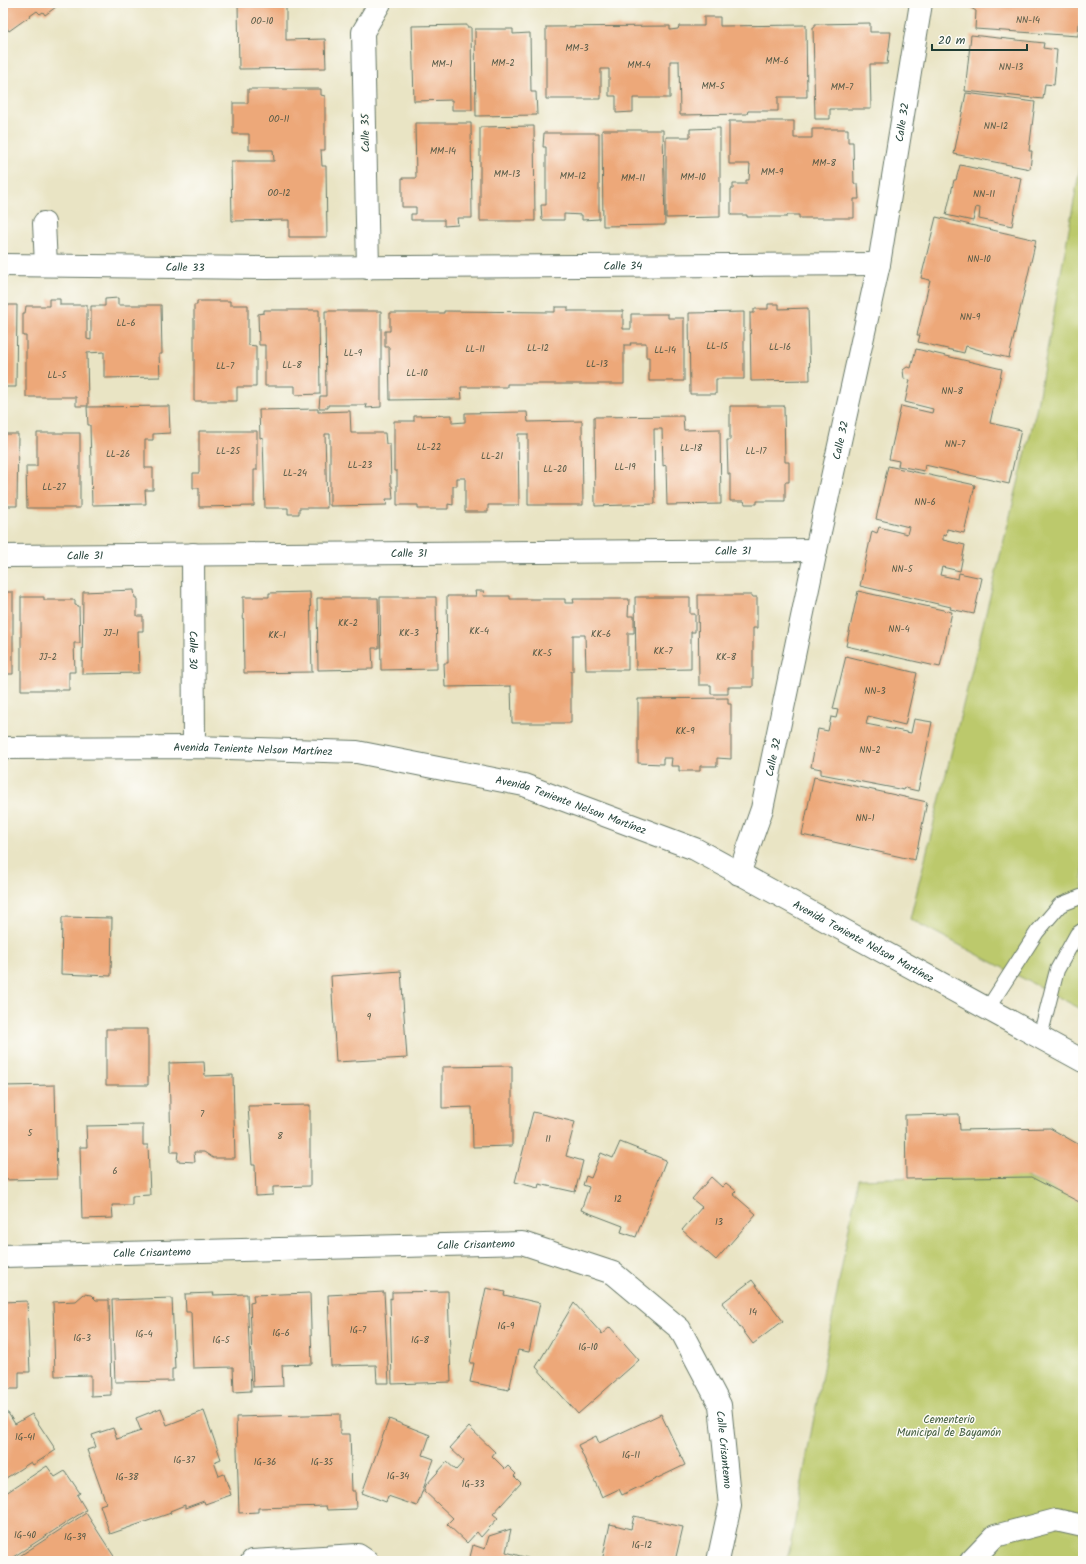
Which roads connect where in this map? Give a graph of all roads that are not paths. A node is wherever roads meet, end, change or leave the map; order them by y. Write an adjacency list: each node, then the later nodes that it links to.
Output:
1 (380, 3): 7 (street, Calle 35)
2 (921, 3): 4 (street, Calle 32)
3 (44, 223): 6 (street)
4 (879, 264): 7 (street, Calle 34); 8 (street, Calle 32)
5 (3, 265): 6 (street, Calle 33)
6 (46, 265): 7 (street, Calle 33)
7 (368, 268)
8 (816, 550): 9 (street, Calle 31); 13 (street, Calle 32)
9 (193, 554): 10 (street, Calle 31); 11 (street, Calle 30)
10 (3, 556)
11 (194, 747): 12 (street, Avenida Teniente Nelson Martínez); 13 (street, Avenida Teniente Nelson Martínez)
12 (3, 748)
13 (740, 874): 16 (street, Avenida Teniente Nelson Martínez)
14 (1083, 896): 16 (lane)
15 (1083, 930): 17 (lane)
16 (988, 1008): 17 (street, Avenida Teniente Nelson Martínez)
17 (1040, 1037): 18 (street, Avenida Teniente Nelson Martínez)
18 (1083, 1061)
19 (3, 1256): 23 (street, Calle Crisantemo)
20 (1083, 1526): 24 (street)
21 (252, 1561): 22 (street)
22 (367, 1561)
23 (718, 1561)
24 (971, 1561)

